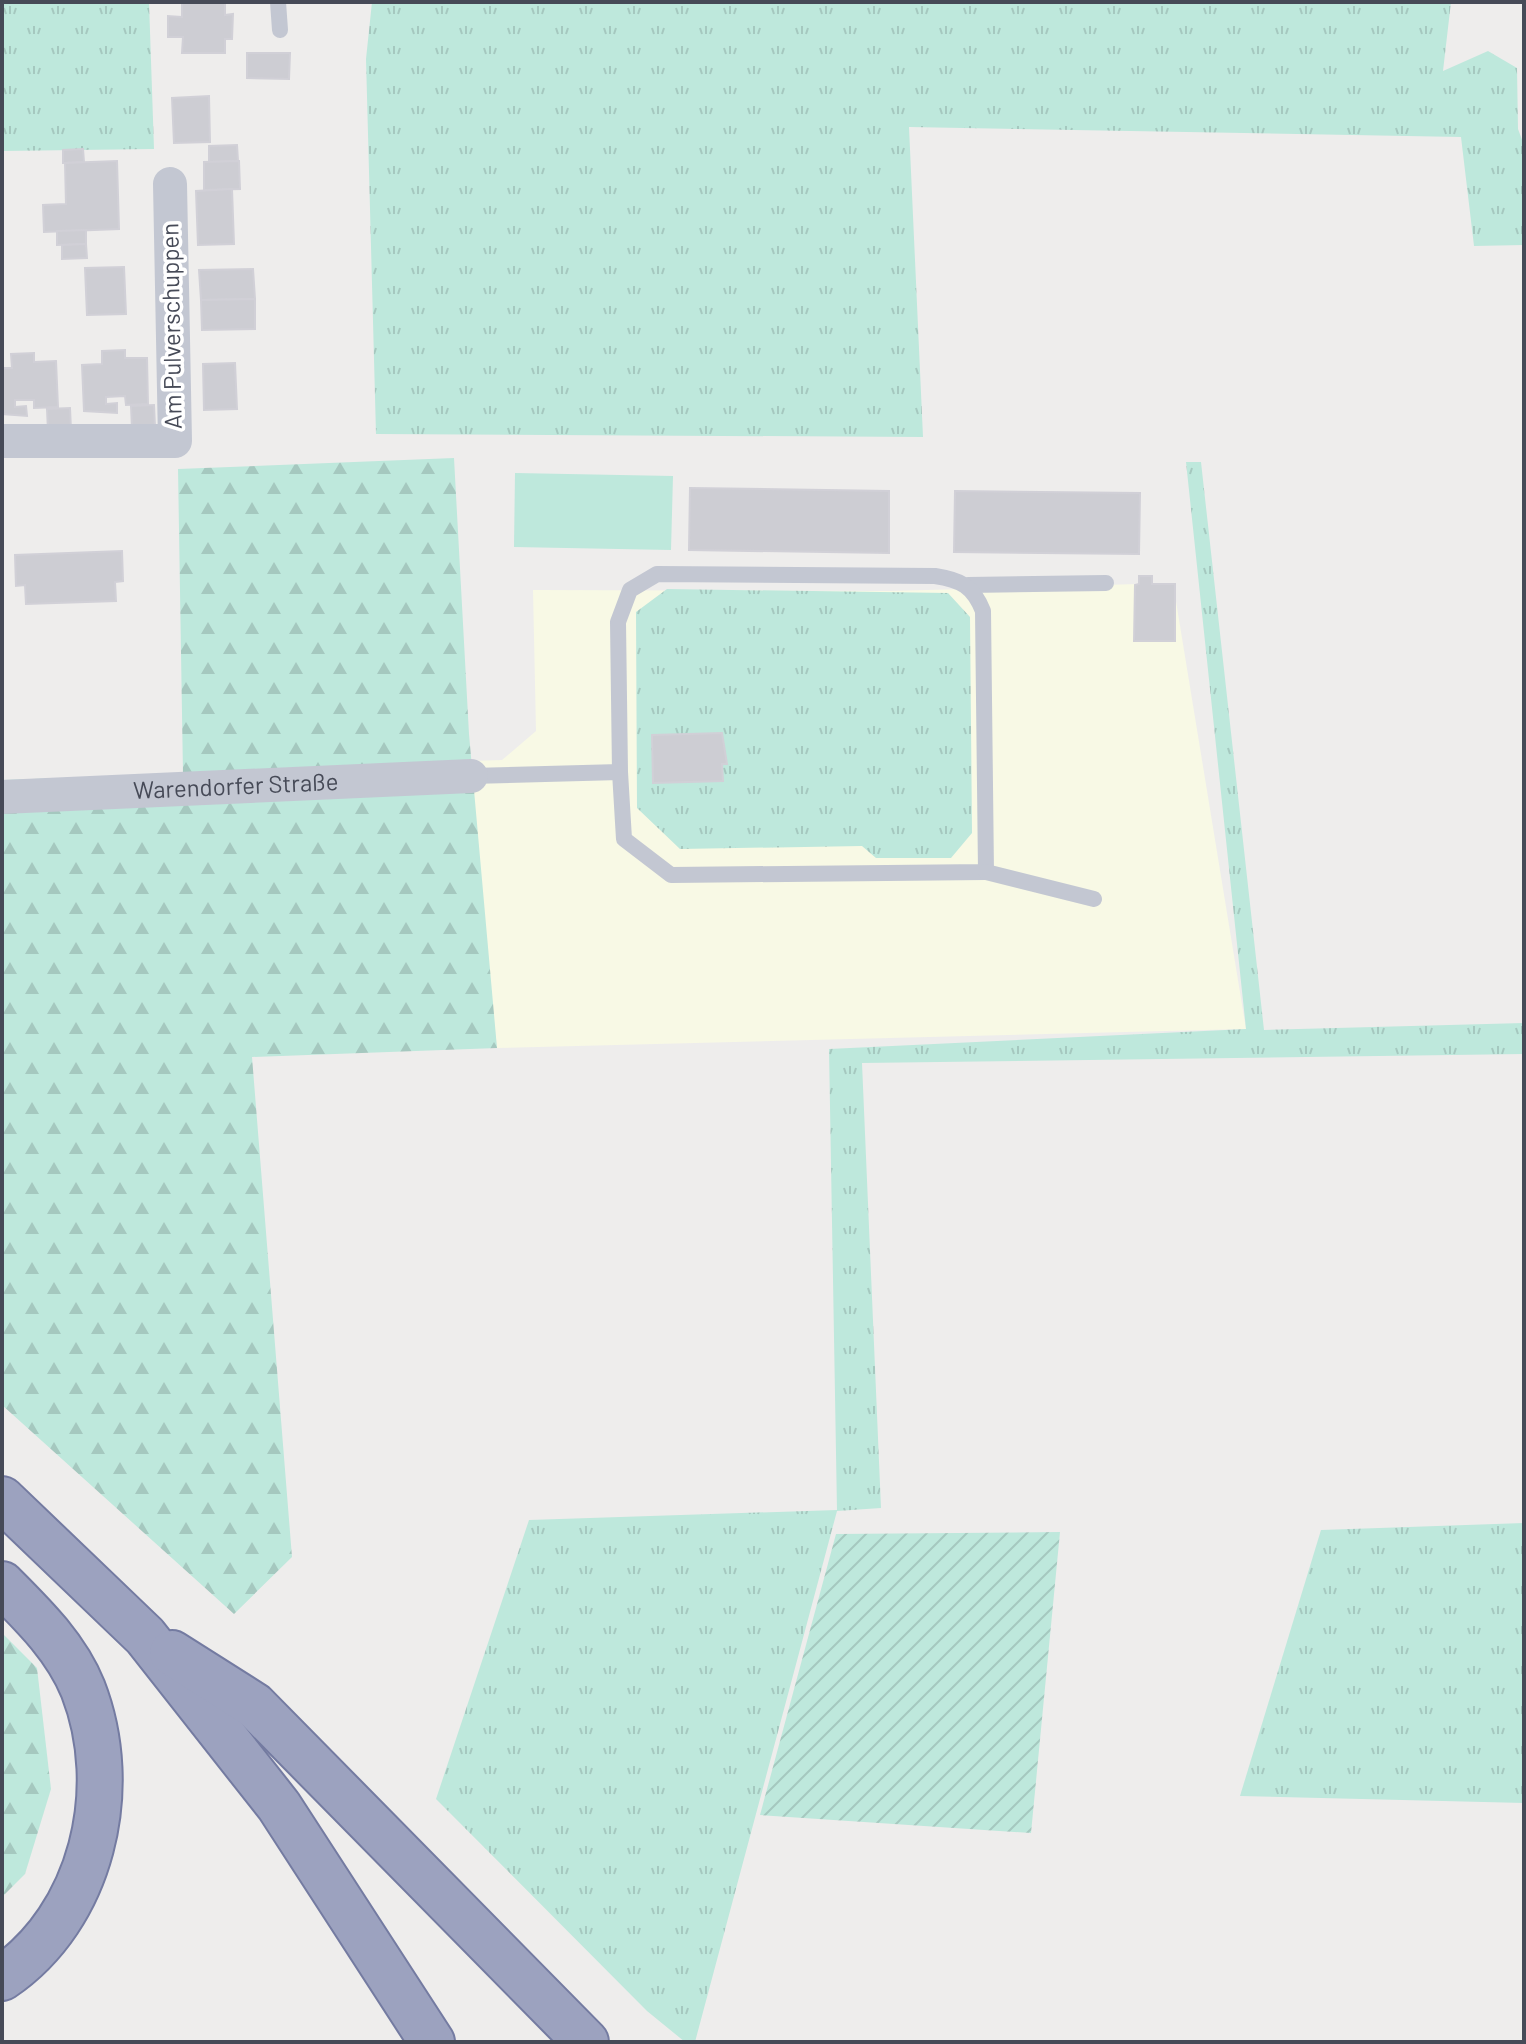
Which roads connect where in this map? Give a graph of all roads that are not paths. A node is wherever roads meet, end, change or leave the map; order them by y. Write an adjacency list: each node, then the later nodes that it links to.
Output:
1 (278, 2): 2 (lane)
2 (280, 30)
3 (170, 184): 4 (street, Am Pulverschuppen)
4 (2, 441)
5 (1106, 583): 6 (lane)
6 (968, 585): 7 (lane); 10 (lane)
7 (620, 772): 8 (lane); 10 (lane)
8 (471, 776): 9 (street, Warendorfer Straße)
9 (2, 797)
10 (986, 872): 11 (lane)
11 (1094, 899)
12 (2, 1499): 14 (highway)
13 (2, 1584): 15 (highway)
14 (145, 1636): 16 (highway); 17 (highway)
15 (2, 1978)
16 (432, 2042)
17 (586, 2042)

